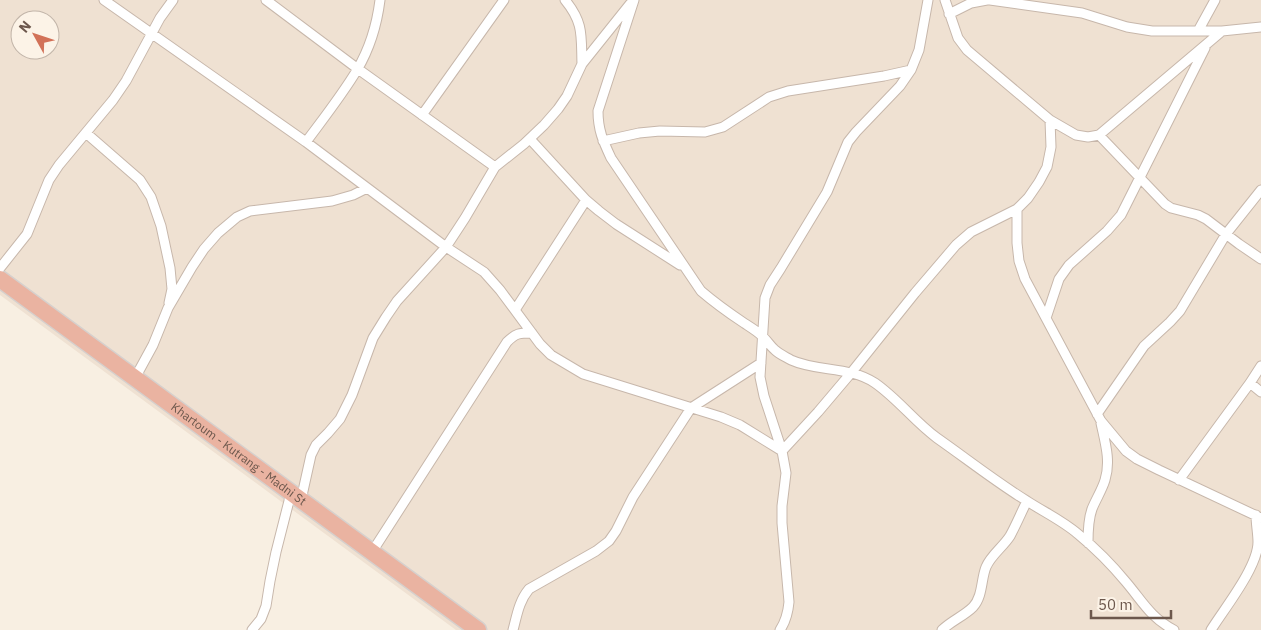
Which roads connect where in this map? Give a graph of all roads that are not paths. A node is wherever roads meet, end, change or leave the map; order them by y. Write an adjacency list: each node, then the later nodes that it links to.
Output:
1 (104, 0): 16 (street)
2 (173, 0): 16 (street)
3 (266, 0): 19 (street)
4 (380, 0): 19 (street)
5 (504, 0): 21 (street)
6 (565, 0): 18 (street)
7 (634, 0): 18 (street); 26 (street)
8 (928, 0): 20 (street)
9 (945, 0): 12 (street)
10 (988, 0): 12 (street); 14 (street)
11 (1215, 0): 14 (street)
12 (949, 14): 22 (street)
13 (1260, 28): 15 (street)
14 (1198, 31): 15 (street)
15 (1222, 31): 17 (street)
16 (150, 34): 23 (street); 27 (street)
17 (1207, 44): 24 (street); 29 (street)
18 (582, 64): 25 (street)
19 (358, 69): 21 (street); 27 (street)
20 (911, 70): 26 (street); 44 (street)
21 (422, 115): 28 (street)
22 (1050, 120): 24 (street); 33 (street)
23 (86, 133): 38 (street); 40 (street)
24 (1098, 135): 29 (street)
25 (530, 139): 28 (street); 32 (street)
26 (603, 141): 37 (street)
27 (306, 142): 30 (street)
28 (494, 167): 35 (street)
29 (1140, 178): 34 (street); 42 (street)
30 (366, 188): 35 (street); 40 (street)
31 (1261, 190): 34 (street)
32 (586, 200): 37 (street); 41 (street)
33 (1018, 209): 42 (street); 47 (street)
34 (1226, 234): 36 (street); 52 (street)
35 (446, 247): 41 (street); 55 (street)
36 (1261, 259)
37 (684, 267): 44 (street)
38 (0, 268)
39 (0, 279): 48 (highway, Khartoum - Kutrang - Madni St)
40 (168, 308): 48 (street)
41 (515, 310): 43 (street)
42 (1046, 318): 52 (street)
43 (532, 333): 51 (street); 59 (street)
44 (763, 336): 45 (street); 47 (street)
45 (761, 363): 51 (street); 53 (street)
46 (1261, 366): 49 (street)
47 (851, 373): 53 (street); 56 (street)
48 (135, 378): 55 (highway, Khartoum - Kutrang - Madni St)
49 (1250, 383): 50 (street); 54 (street)
50 (1261, 392)
51 (692, 408): 53 (street); 62 (street)
52 (1099, 418): 54 (street); 58 (street)
53 (782, 450): 63 (street)
54 (1179, 480): 57 (street)
55 (296, 497): 59 (highway, Khartoum - Kutrang - Madni St); 60 (street)
56 (1027, 501): 58 (street); 64 (street)
57 (1258, 516): 66 (street)
58 (1088, 543): 65 (street)
59 (372, 552): 61 (highway, Khartoum - Kutrang - Madni St)
60 (252, 630)
61 (478, 630)
62 (514, 630)
63 (780, 630)
64 (942, 630)
65 (1174, 630)
66 (1210, 630)

